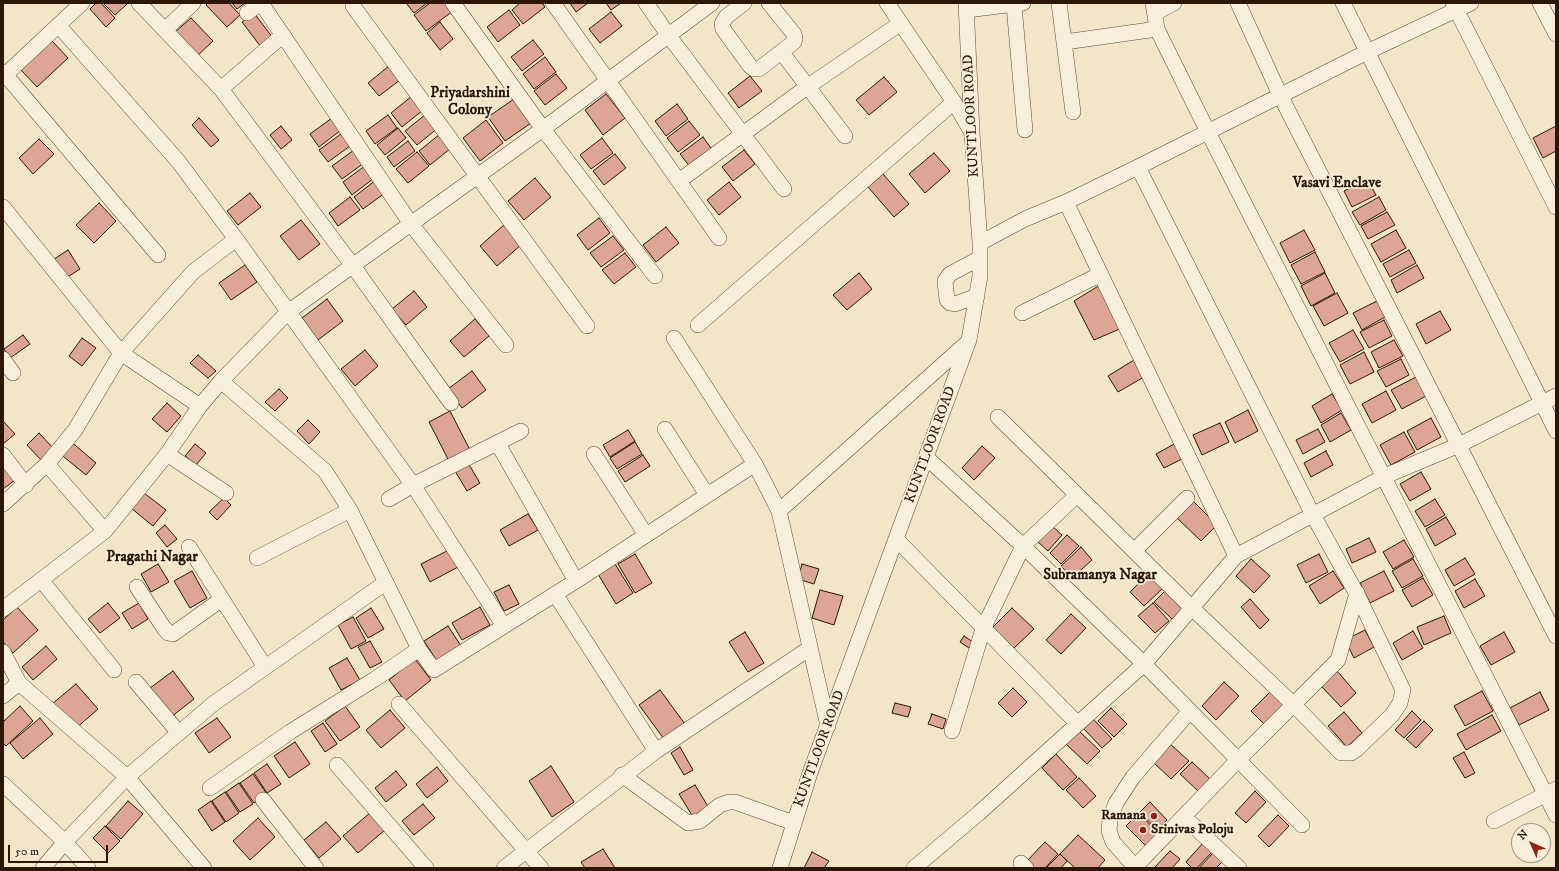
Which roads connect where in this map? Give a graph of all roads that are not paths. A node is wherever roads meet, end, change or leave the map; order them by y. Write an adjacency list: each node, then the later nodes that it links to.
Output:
1 (82, 3): 25 (street)
2 (139, 3): 27 (street)
3 (193, 3): 27 (street)
4 (261, 3): 23 (street); 29 (street)
5 (453, 3): 41 (street)
6 (553, 3): 35 (street)
7 (646, 3): 30 (street)
8 (712, 3): 30 (street)
9 (744, 3): 10 (street)
10 (769, 3)
11 (887, 3): 24 (street)
12 (1059, 3): 31 (street)
13 (1174, 3): 22 (street)
14 (1238, 3): 38 (street)
15 (1343, 3): 32 (street)
16 (1471, 3): 20 (street)
17 (1540, 3): 28 (street)
18 (1019, 4): 21 (street); 42 (street)
19 (353, 6): 48 (street)
20 (1455, 6): 32 (street); 52 (street)
21 (967, 7): 44 (street, KUNTLOOR ROAD)
22 (1154, 8): 26 (street)
23 (247, 13)
24 (901, 23): 36 (street); 39 (street)
25 (58, 25): 34 (street); 56 (street)
26 (1157, 29): 31 (street); 43 (street)
27 (164, 30): 37 (street)
28 (1556, 34)
29 (283, 35): 37 (street); 54 (street)
30 (669, 36): 35 (street); 45 (street)
31 (1064, 42): 40 (street)
32 (1367, 52): 38 (street); 76 (street)
33 (786, 58): 36 (street)
34 (4, 74): 58 (street)
35 (608, 81): 41 (street); 49 (street)
36 (807, 87): 45 (street); 46 (street)
37 (221, 88): 59 (street)
38 (1280, 96): 43 (street); 83 (street)
39 (954, 102): 44 (street); 65 (street)
40 (1072, 112)
41 (543, 128): 48 (street); 61 (street)
42 (1025, 130)
43 (1208, 132): 47 (street); 90 (street)
44 (972, 133): 57 (street, KUNTLOOR ROAD)
45 (743, 135): 49 (street); 50 (street)
46 (844, 136)
47 (1138, 167): 51 (street); 101 (street)
48 (477, 176): 54 (street); 66 (street)
49 (679, 181): 55 (street)
50 (784, 189)
51 (1066, 202): 57 (street); 60 (street)
52 (1556, 207)
53 (5, 214): 70 (street)
54 (411, 224): 59 (street); 69 (street)
55 (720, 238)
56 (236, 239): 63 (street); 70 (street)
57 (980, 250): 62 (street, KUNTLOOR ROAD); 62 (street)
58 (158, 255)
59 (353, 266): 63 (street); 75 (street)
60 (1101, 274): 64 (street); 108 (street)
61 (655, 276)
62 (976, 296): 68 (street, KUNTLOOR ROAD)
63 (288, 312): 73 (street); 92 (street)
64 (1022, 313)
65 (698, 325)
66 (587, 326)
67 (674, 338): 89 (street)
68 (969, 340): 87 (street, KUNTLOOR ROAD); 100 (street)
69 (506, 345)
70 (121, 353): 77 (street); 88 (street)
71 (3, 359): 72 (street)
72 (13, 373)
73 (221, 381): 77 (street); 99 (street)
74 (1556, 396): 76 (street)
75 (451, 403)
76 (1542, 403): 81 (street); 83 (street)
77 (200, 406): 84 (street)
78 (998, 417): 95 (street)
79 (665, 428): 94 (street)
80 (521, 431): 82 (street)
81 (1556, 431)
82 (498, 444): 92 (street); 111 (street)
83 (1458, 445): 90 (street); 121 (street)
84 (167, 454): 93 (street); 102 (street)
85 (594, 454): 103 (street)
86 (3, 455): 91 (street)
87 (927, 458): 104 (street, KUNTLOOR ROAD); 105 (street)
88 (47, 464): 91 (street); 102 (street)
89 (755, 464): 94 (street); 100 (street)
90 (1385, 476): 101 (street); 145 (street)
91 (26, 485): 98 (street)
92 (412, 485): 97 (street); 119 (street)
93 (226, 493)
94 (707, 495): 103 (street)
95 (1077, 495): 105 (street); 107 (street)
96 (1187, 498): 107 (street)
97 (389, 499)
98 (3, 504)
99 (350, 510): 109 (street); 112 (street)
100 (779, 511): 122 (street)
101 (1313, 515): 108 (street); 114 (street)
102 (105, 531): 110 (street)
103 (646, 535): 111 (street)
104 (897, 540): 120 (street); 135 (street, KUNTLOOR ROAD)
105 (1023, 546): 120 (street); 125 (street)
106 (189, 547): 116 (street)
107 (1134, 551): 117 (street)
108 (1236, 556): 117 (street)
109 (257, 558)
110 (42, 580): 118 (street); 127 (street)
111 (576, 581): 115 (street)
112 (385, 583): 123 (street); 126 (street)
113 (137, 587): 116 (street)
114 (1356, 593): 132 (street); 132 (street)
115 (555, 594): 119 (street); 138 (street)
116 (222, 599): 126 (street)
117 (1192, 608): 125 (street); 132 (street)
118 (3, 609)
119 (504, 626): 123 (street)
120 (983, 630): 134 (street); 136 (street)
121 (1556, 636)
122 (810, 648): 135 (street); 138 (street)
123 (419, 649): 144 (street)
124 (3, 652): 129 (street)
125 (1144, 664): 133 (street); 134 (street)
126 (265, 667): 137 (street)
127 (114, 670)
128 (136, 682): 137 (street)
129 (19, 683): 130 (street); 142 (street)
130 (3, 696)
131 (399, 704): 153 (street)
132 (1294, 705): 139 (street)
133 (1189, 712): 139 (street); 154 (street)
134 (1078, 724): 163 (street)
135 (828, 726): 150 (street, KUNTLOOR ROAD)
136 (952, 731)
137 (180, 733): 142 (street)
138 (656, 751): 141 (street)
139 (1238, 760): 148 (street); 151 (street)
140 (337, 765): 159 (street)
141 (622, 775): 150 (street); 153 (street)
142 (127, 777): 152 (street); 157 (street)
143 (3, 784): 152 (street)
144 (210, 788)
145 (1551, 792): 147 (street); 149 (street)
146 (263, 800): 158 (street)
147 (1556, 815)
148 (1184, 817): 154 (street); 164 (street)
149 (1494, 821)
150 (794, 823): 162 (street, KUNTLOOR ROAD)
151 (1302, 825)
152 (65, 842): 155 (street); 156 (street)
153 (526, 851): 160 (street); 161 (street)
154 (1138, 866)
155 (43, 868)
156 (88, 868)
157 (204, 868)
158 (316, 868)
159 (426, 868)
160 (504, 868)
161 (541, 868)
162 (780, 868)
163 (914, 868)
164 (1239, 868)

